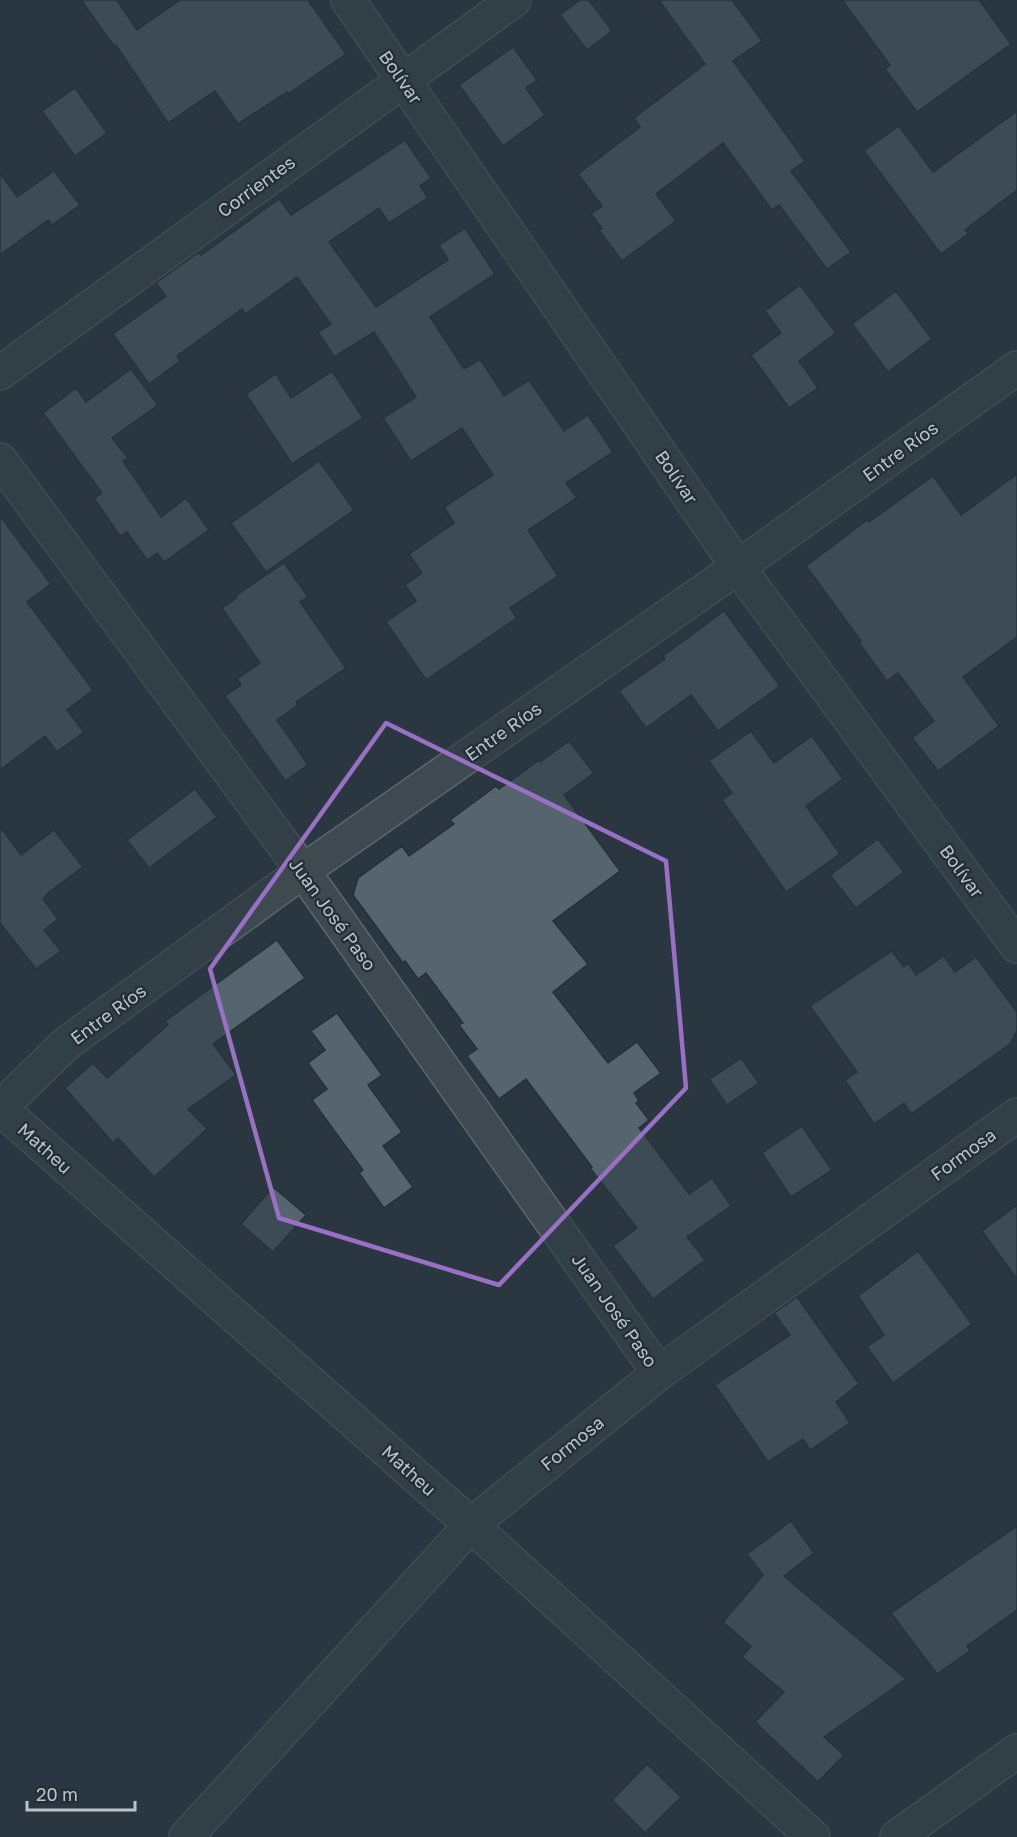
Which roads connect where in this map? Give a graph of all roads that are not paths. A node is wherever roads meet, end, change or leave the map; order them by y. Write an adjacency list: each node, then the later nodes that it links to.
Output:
1 (348, 0): 3 (street, Bolívar)
2 (514, 0): 3 (street, Corrientes)
3 (403, 79): 5 (street, Corrientes); 7 (street, Bolívar)
4 (1017, 368): 7 (street, Entre Ríos)
5 (0, 373)
6 (0, 460): 8 (street, Juan José Paso)
7 (738, 567): 8 (street, Entre Ríos); 9 (street, Bolívar)
8 (303, 871): 10 (street, Entre Ríos); 12 (street, Juan José Paso)
9 (1017, 946)
10 (0, 1108): 13 (street, Matheu)
11 (1017, 1115): 12 (street, Formosa)
12 (659, 1373): 13 (street, Formosa)
13 (471, 1525): 15 (street, Formosa); 16 (street, Matheu)
14 (1017, 1751): 17 (street)
15 (186, 1837)
16 (813, 1837)
17 (897, 1837)

